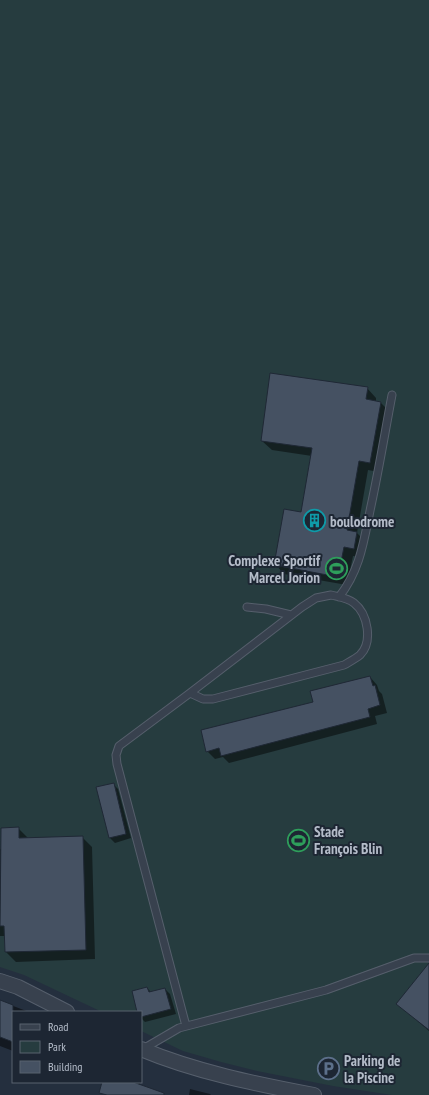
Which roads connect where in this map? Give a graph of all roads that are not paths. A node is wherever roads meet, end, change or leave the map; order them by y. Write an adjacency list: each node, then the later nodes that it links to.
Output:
1 (392, 395): 2 (lane)
2 (339, 597): 4 (lane); 5 (lane)
3 (247, 607): 4 (lane)
4 (291, 615): 5 (lane)
5 (190, 693): 9 (lane)
6 (429, 958): 9 (lane)
7 (0, 981): 8 (street)
8 (65, 1011)
9 (186, 1026): 10 (lane)
10 (142, 1049): 11 (street)
11 (258, 1089): 12 (street)
12 (314, 1095)

